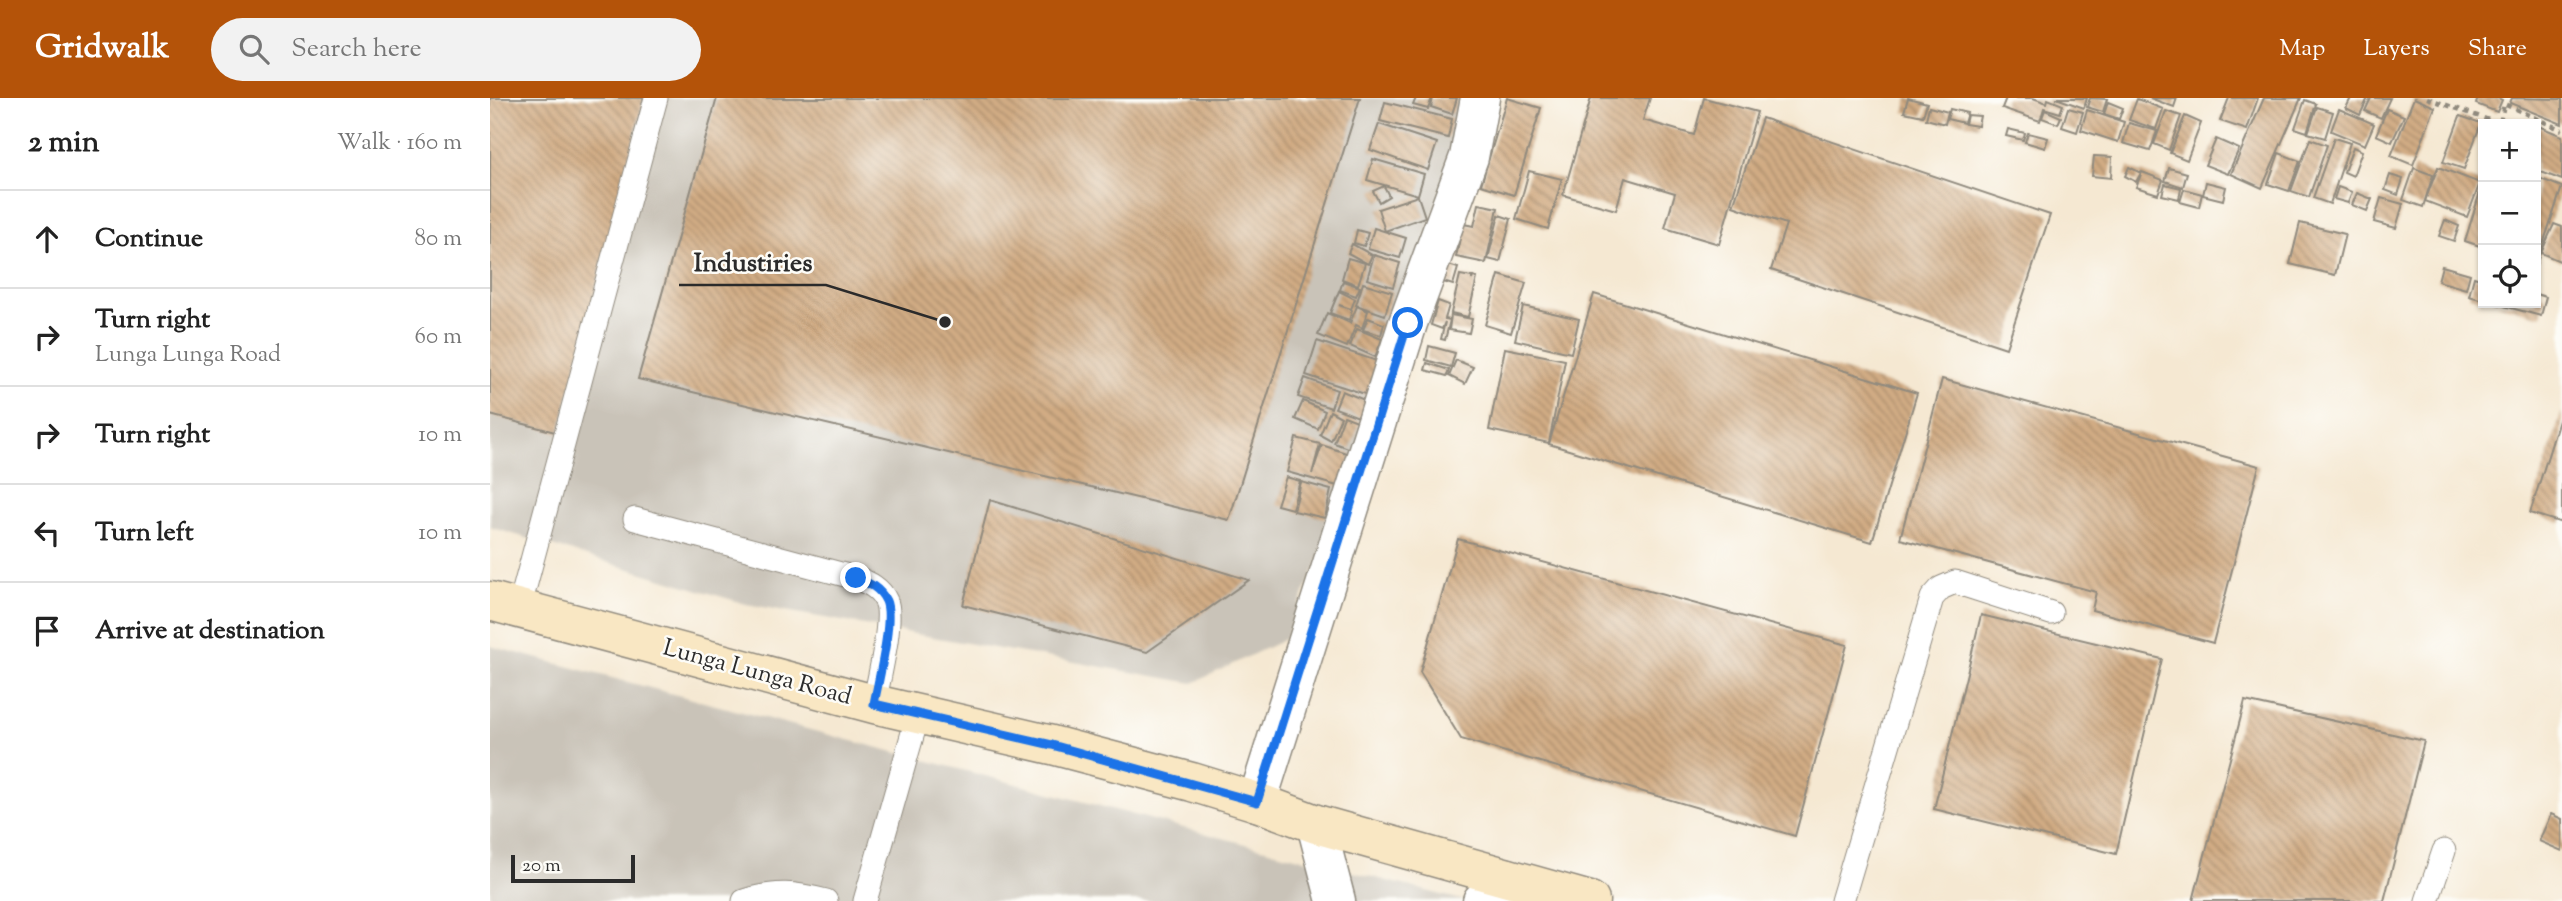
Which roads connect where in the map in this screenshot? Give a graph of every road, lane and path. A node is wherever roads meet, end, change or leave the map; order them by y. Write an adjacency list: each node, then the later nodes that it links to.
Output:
1 (656, 98): 6 (lane)
2 (1480, 98): 10 (street)
3 (2427, 98): 4 (path)
4 (2562, 130)
5 (635, 519): 8 (lane)
6 (504, 605): 8 (main road, Lunga Lunga Road)
7 (2051, 613): 19 (lane)
8 (874, 704): 9 (main road, Lunga Lunga Road)
9 (918, 715): 10 (main road, Lunga Lunga Road); 16 (lane)
10 (1257, 802): 11 (main road, Lunga Lunga Road)
11 (1316, 824): 13 (main road, Lunga Lunga Road); 17 (street)
12 (2444, 851): 20 (lane)
13 (1494, 889): 18 (main road, Lunga Lunga Road)
14 (744, 901): 15 (lane)
15 (826, 901)
16 (865, 901)
17 (1336, 901)
18 (1590, 901)
19 (1842, 901)
20 (2427, 901)

